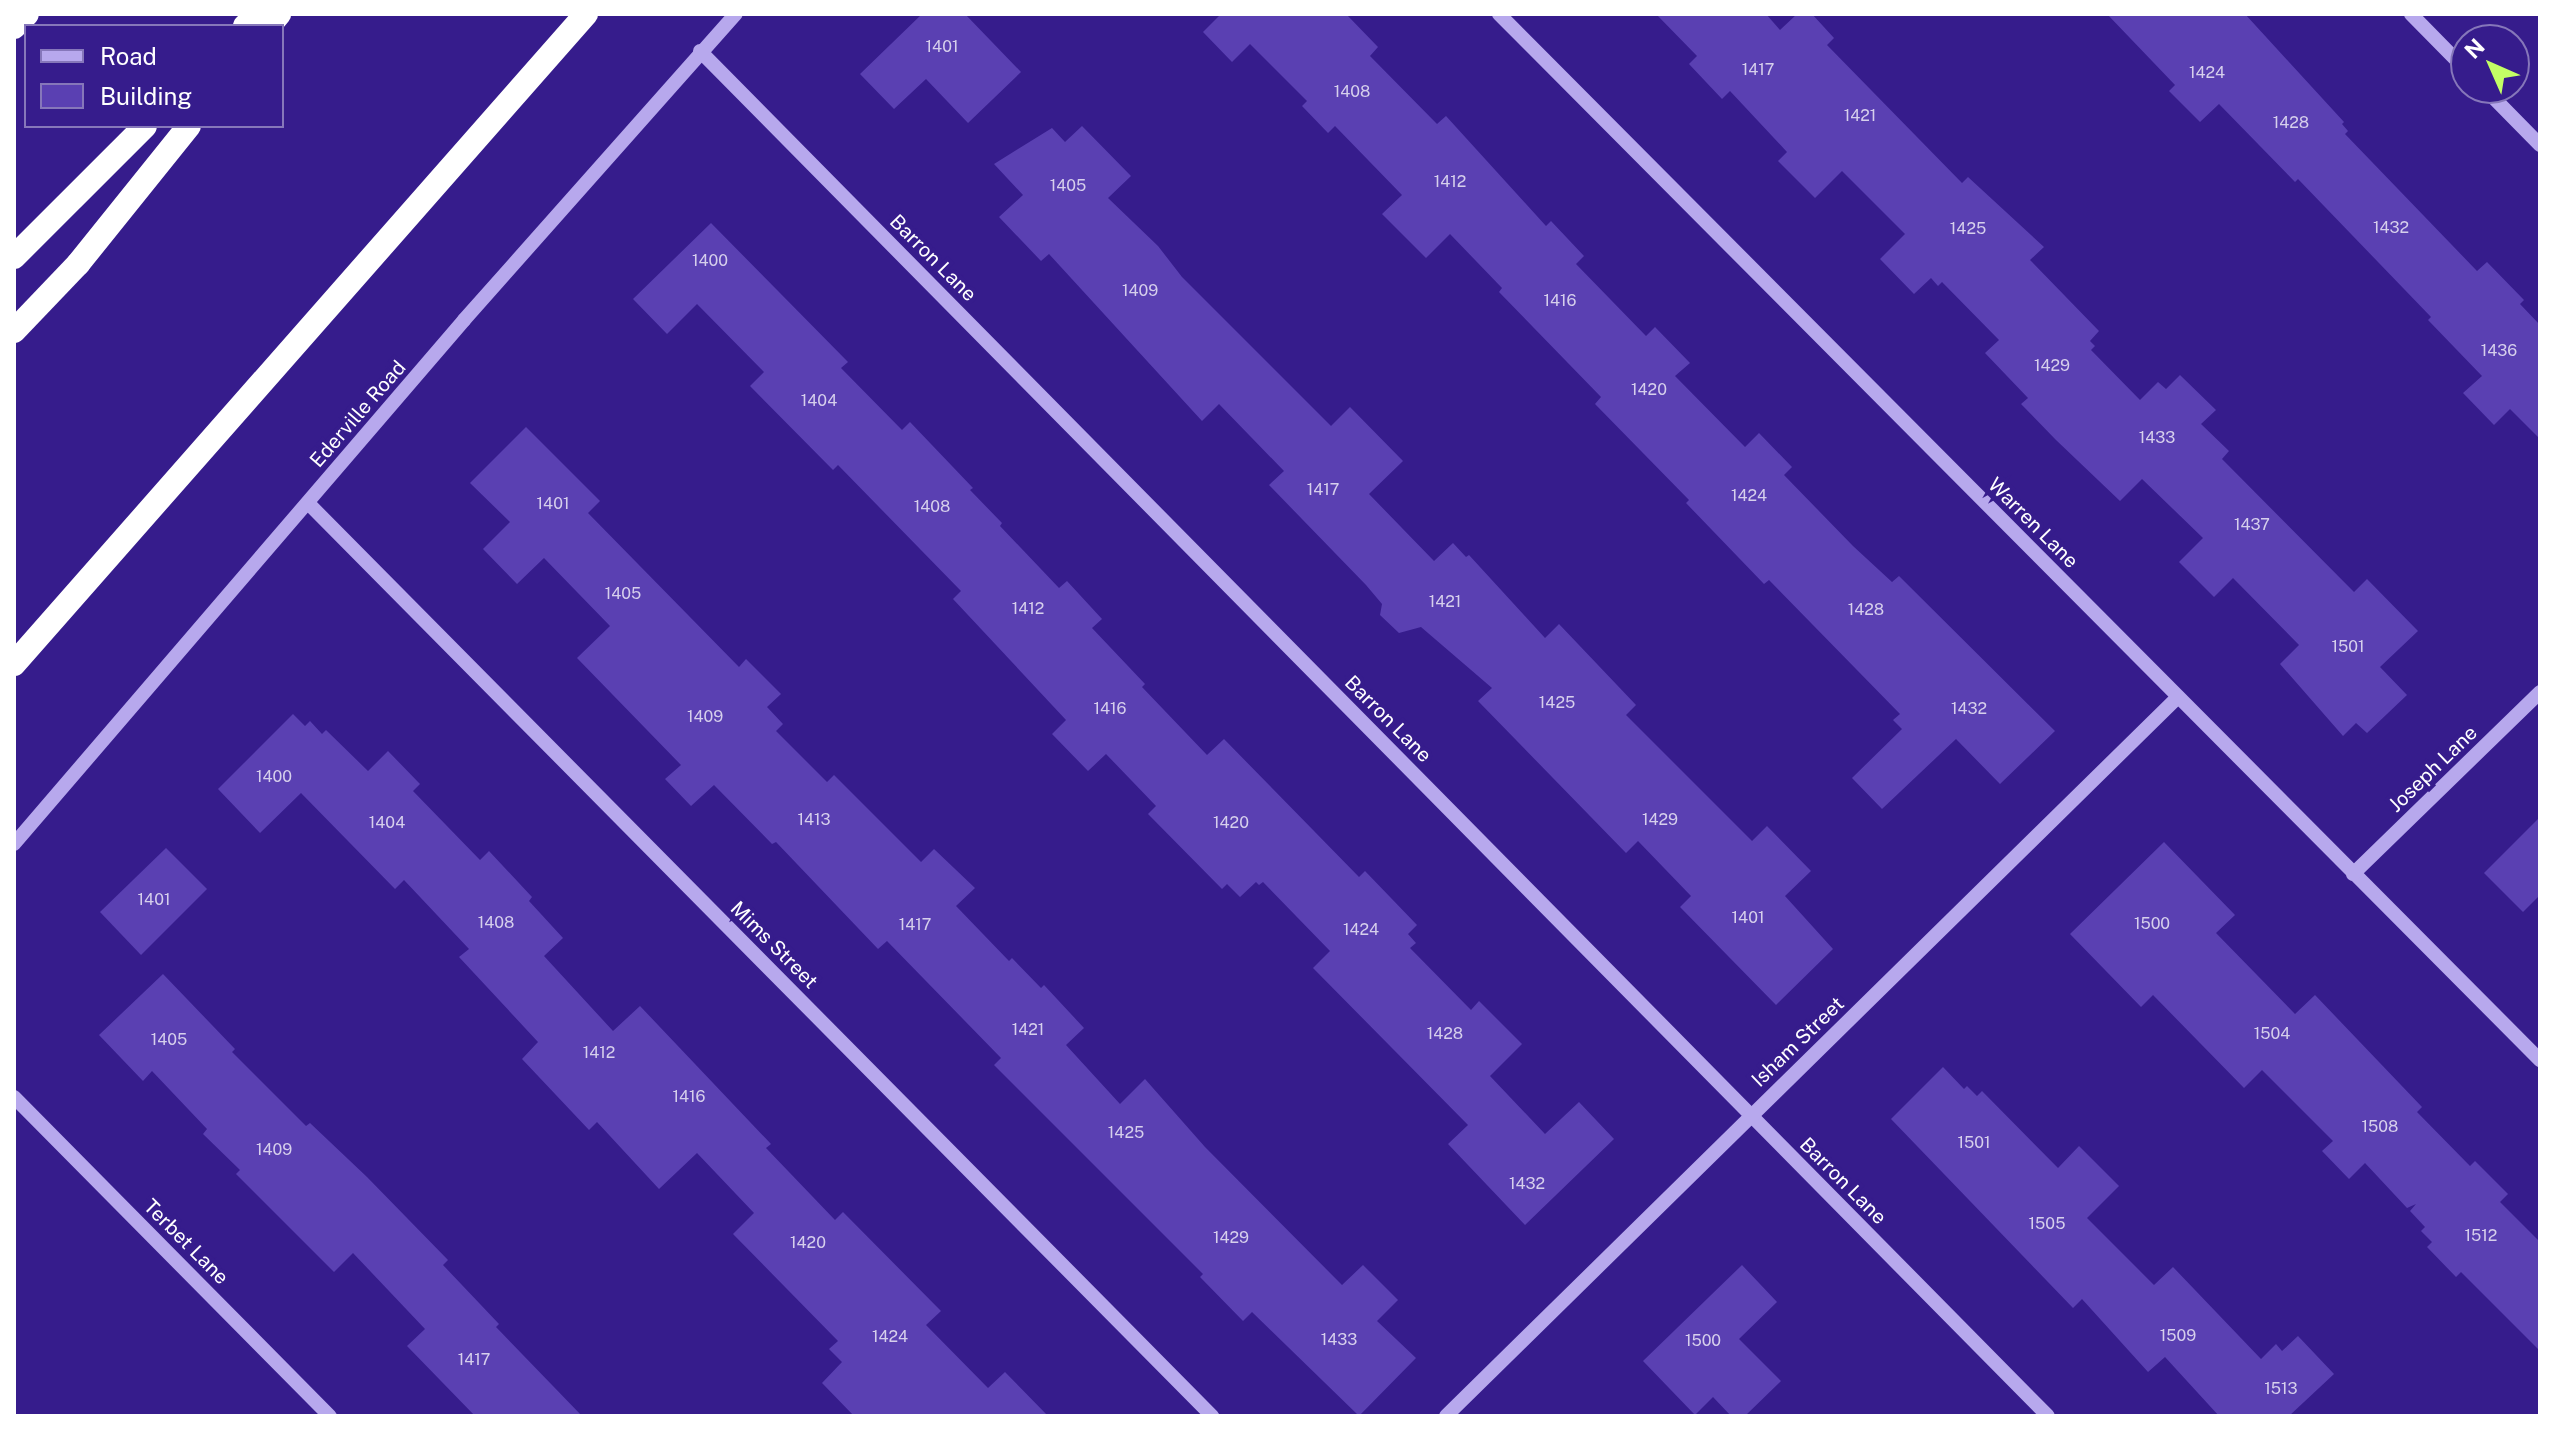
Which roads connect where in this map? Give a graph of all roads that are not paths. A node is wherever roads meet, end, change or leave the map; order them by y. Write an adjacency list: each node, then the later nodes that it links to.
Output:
1 (27, 14): 6 (highway)
2 (586, 14): 16 (highway)
3 (736, 14): 7 (street, Ederville Road)
4 (1499, 14): 18 (street, Warren Lane)
5 (2411, 14): 8 (street)
6 (14, 27)
7 (700, 51): 15 (street, Ederville Road); 23 (street, Barron Lane)
8 (2450, 54)
9 (2500, 104): 12 (street)
10 (143, 128): 13 (highway)
11 (187, 128): 14 (highway)
12 (2540, 145)
13 (14, 257)
14 (14, 331)
15 (308, 503): 19 (street, Ederville Road); 25 (street, Mims Street)
16 (14, 664)
17 (2540, 692): 20 (street, Joseph Lane)
18 (2178, 697): 20 (street, Warren Lane); 23 (street, Isham Street)
19 (14, 844)
20 (2353, 874): 21 (street, Warren Lane)
21 (2540, 1060)
22 (14, 1097): 24 (street, Terbet Lane)
23 (1751, 1116): 26 (street, Isham Street); 27 (street, Barron Lane)
24 (330, 1416)
25 (1212, 1416)
26 (1446, 1416)
27 (2048, 1416)

